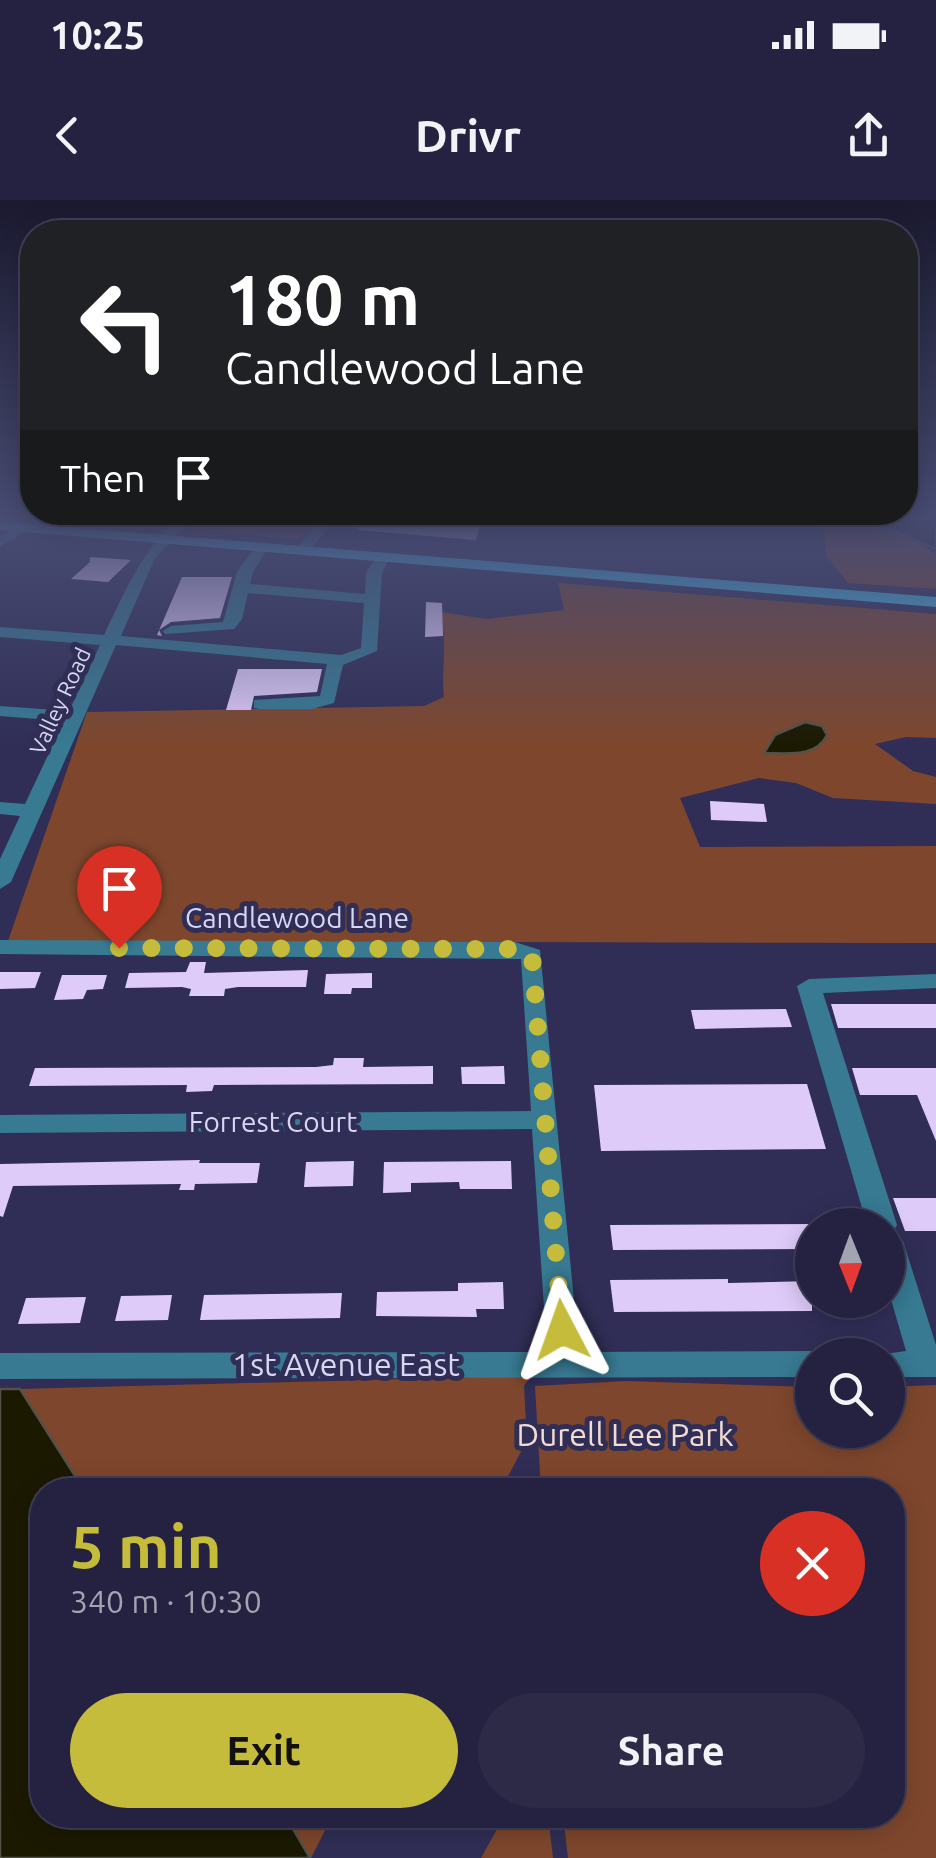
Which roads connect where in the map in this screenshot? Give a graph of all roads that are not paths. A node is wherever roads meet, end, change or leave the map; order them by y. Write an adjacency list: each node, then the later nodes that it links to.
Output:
1 (133, 592): 9 (street, Valley Road)
2 (241, 592): 9 (street)
3 (294, 592): 6 (street)
4 (373, 592): 6 (street)
5 (818, 592): 7 (main road)
6 (372, 599): 10 (street)
7 (936, 602)
8 (0, 632): 9 (street)
9 (113, 638): 10 (street); 13 (street, Valley Road)
10 (336, 659): 11 (street)
11 (272, 700)
12 (0, 710): 13 (street)
13 (78, 717): 15 (street, Valley Road)
14 (0, 808): 15 (street)
15 (34, 811): 16 (street, Valley Road)
16 (0, 882)
17 (0, 947): 19 (street, Candlewood Lane)
18 (936, 981): 21 (street)
19 (546, 1120): 20 (street, Forrest Court); 26 (street)
20 (0, 1124)
21 (877, 1208)
22 (905, 1290): 25 (street)
23 (795, 1364): 26 (street, 1st Avenue East)
24 (905, 1364): 25 (street)
25 (931, 1364)
26 (564, 1365): 27 (street, 1st Avenue East)
27 (0, 1366)

